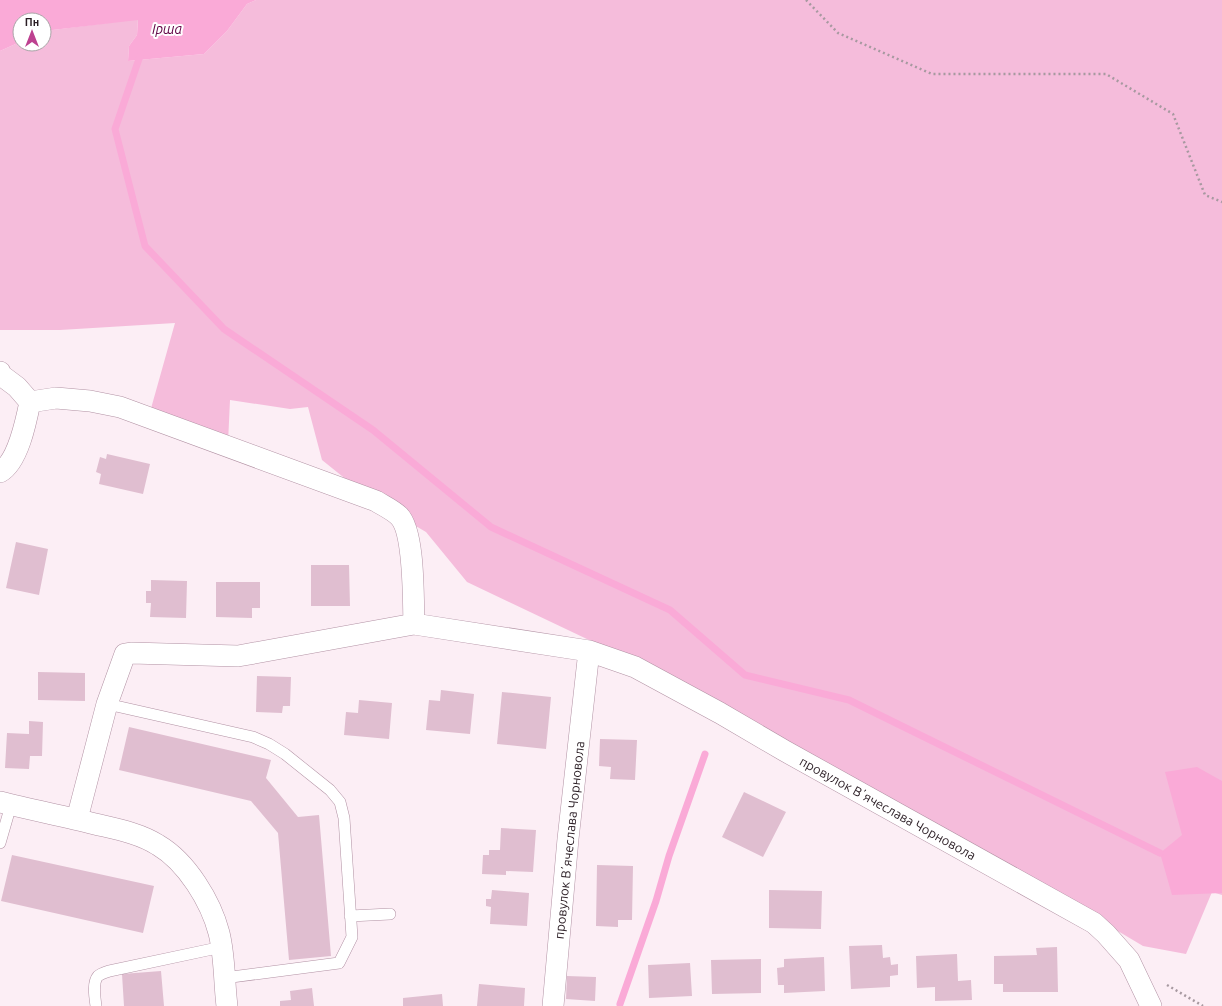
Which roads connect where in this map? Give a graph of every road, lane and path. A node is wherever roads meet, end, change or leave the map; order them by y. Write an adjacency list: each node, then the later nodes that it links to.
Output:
1 (806, 0): 2 (path)
2 (1222, 202)
3 (0, 372): 4 (street)
4 (30, 402): 5 (street); 6 (street)
5 (0, 472)
6 (414, 624): 7 (street, провулок Вʼячеслава Чорновола); 8 (street, провулок Вʼячеслава Чорновола)
7 (589, 651): 18 (street, провулок Вʼячеслава Чорновола); 19 (street, провулок Вʼячеслава Чорновола)
8 (107, 704): 10 (street); 13 (lane)
9 (5, 803): 10 (street); 11 (lane)
10 (77, 819): 14 (street)
11 (0, 843)
12 (390, 914): 13 (lane)
13 (350, 916): 15 (lane)
14 (222, 947): 15 (street); 16 (lane)
15 (224, 978): 17 (street)
16 (96, 1006)
17 (227, 1006)
18 (553, 1006)
19 (1151, 1006)

